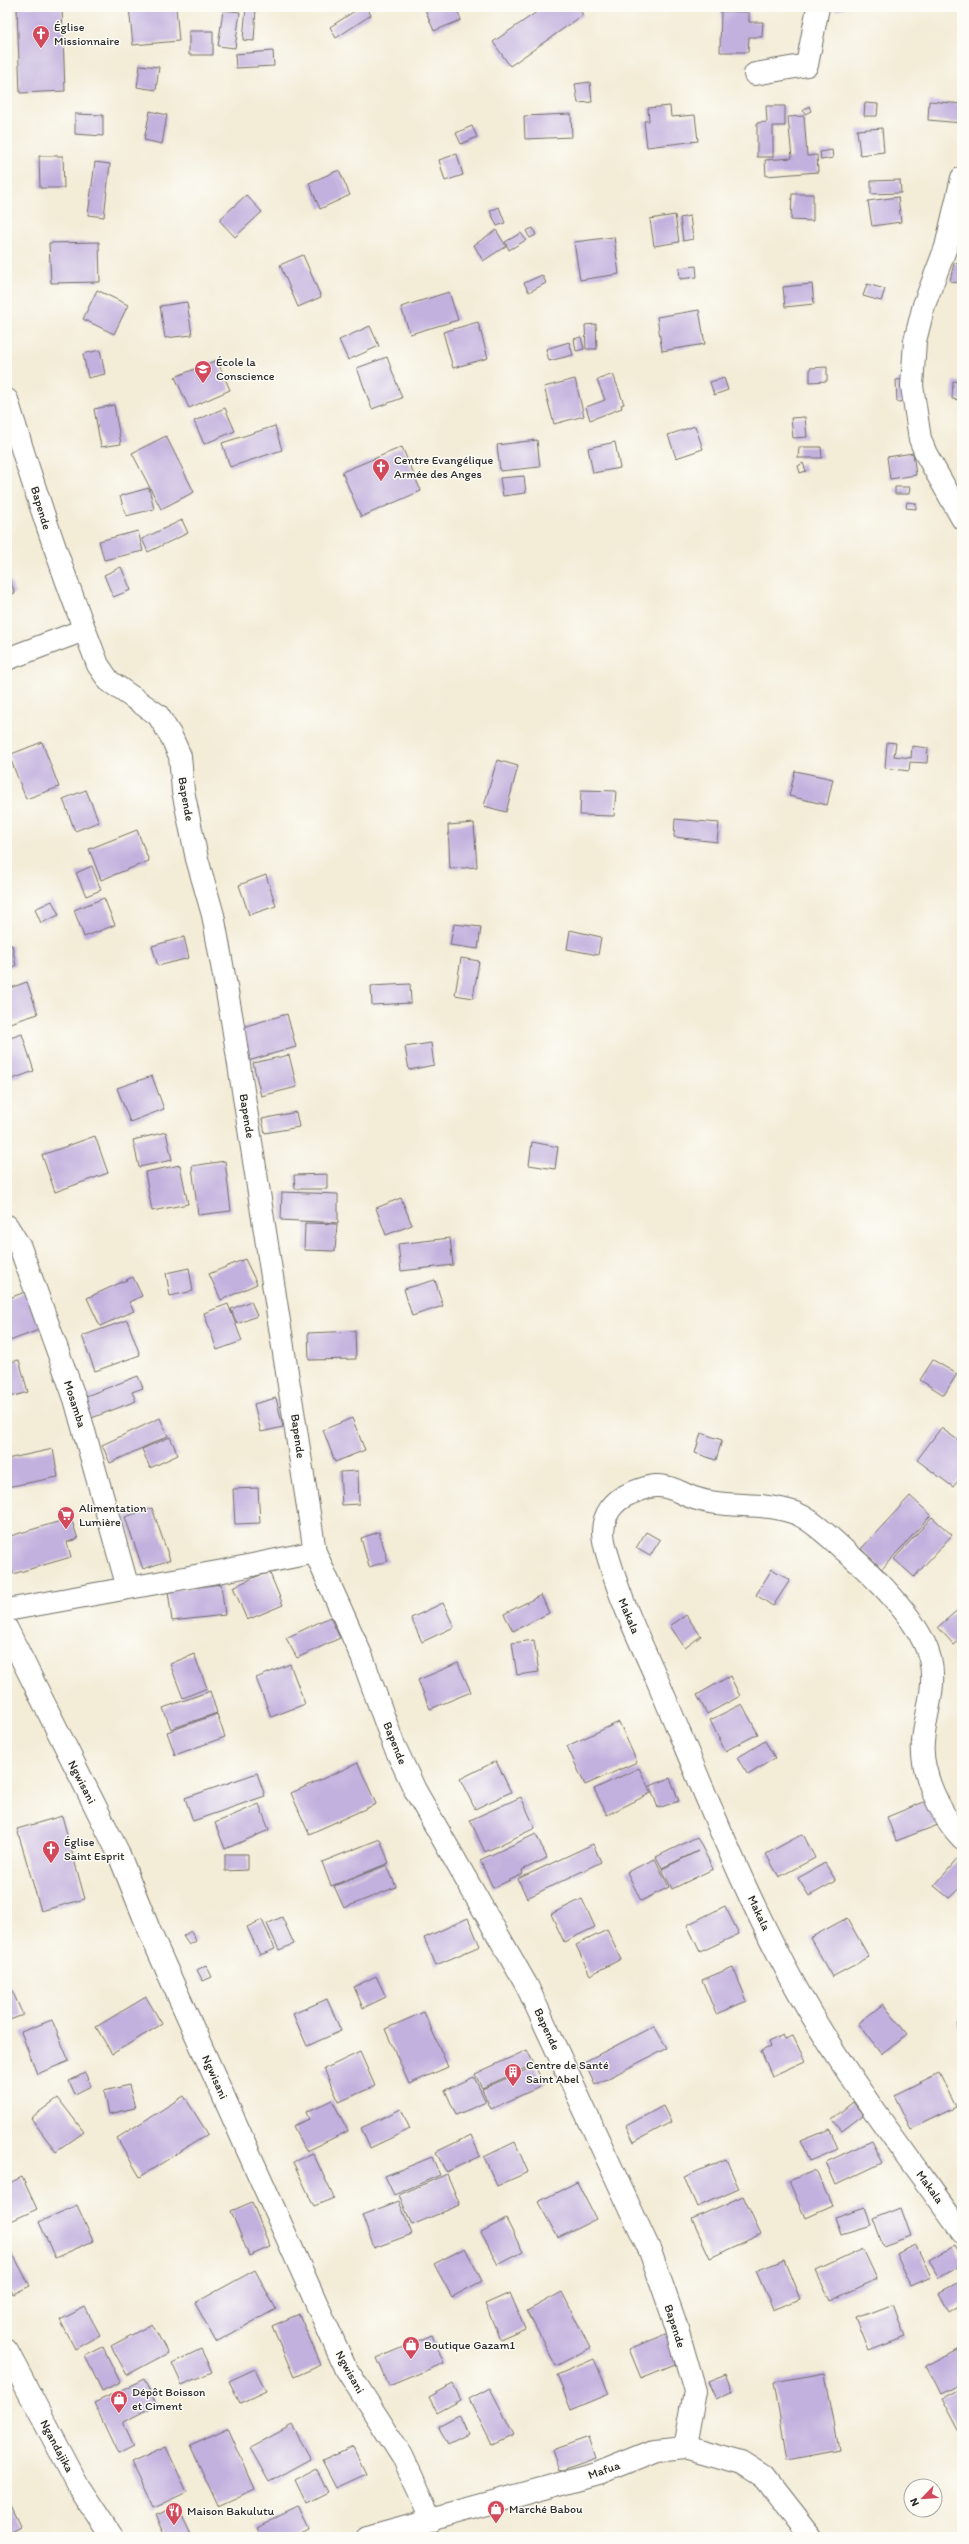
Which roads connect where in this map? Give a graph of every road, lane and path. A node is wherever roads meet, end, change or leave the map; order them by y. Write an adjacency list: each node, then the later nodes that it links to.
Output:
1 (818, 7): 2 (street)
2 (755, 74)
3 (962, 178): 5 (street)
4 (7, 400): 6 (street, Bapende)
5 (962, 518)
6 (84, 630): 7 (street); 9 (street, Bapende)
7 (7, 659)
8 (7, 1226): 10 (street, Mosamba)
9 (315, 1552): 10 (street); 16 (street, Bapende)
10 (128, 1588): 11 (street)
11 (7, 1610)
12 (7, 1629): 17 (street, Ngwisani)
13 (962, 1838): 14 (street, Makala)
14 (962, 2232)
15 (8, 2356): 18 (street, Ngandajika)
16 (685, 2447): 17 (street, Mafua); 20 (street, Mafua)
17 (432, 2520): 19 (street, Mafua)
18 (112, 2537)
19 (367, 2537)
20 (811, 2537)

